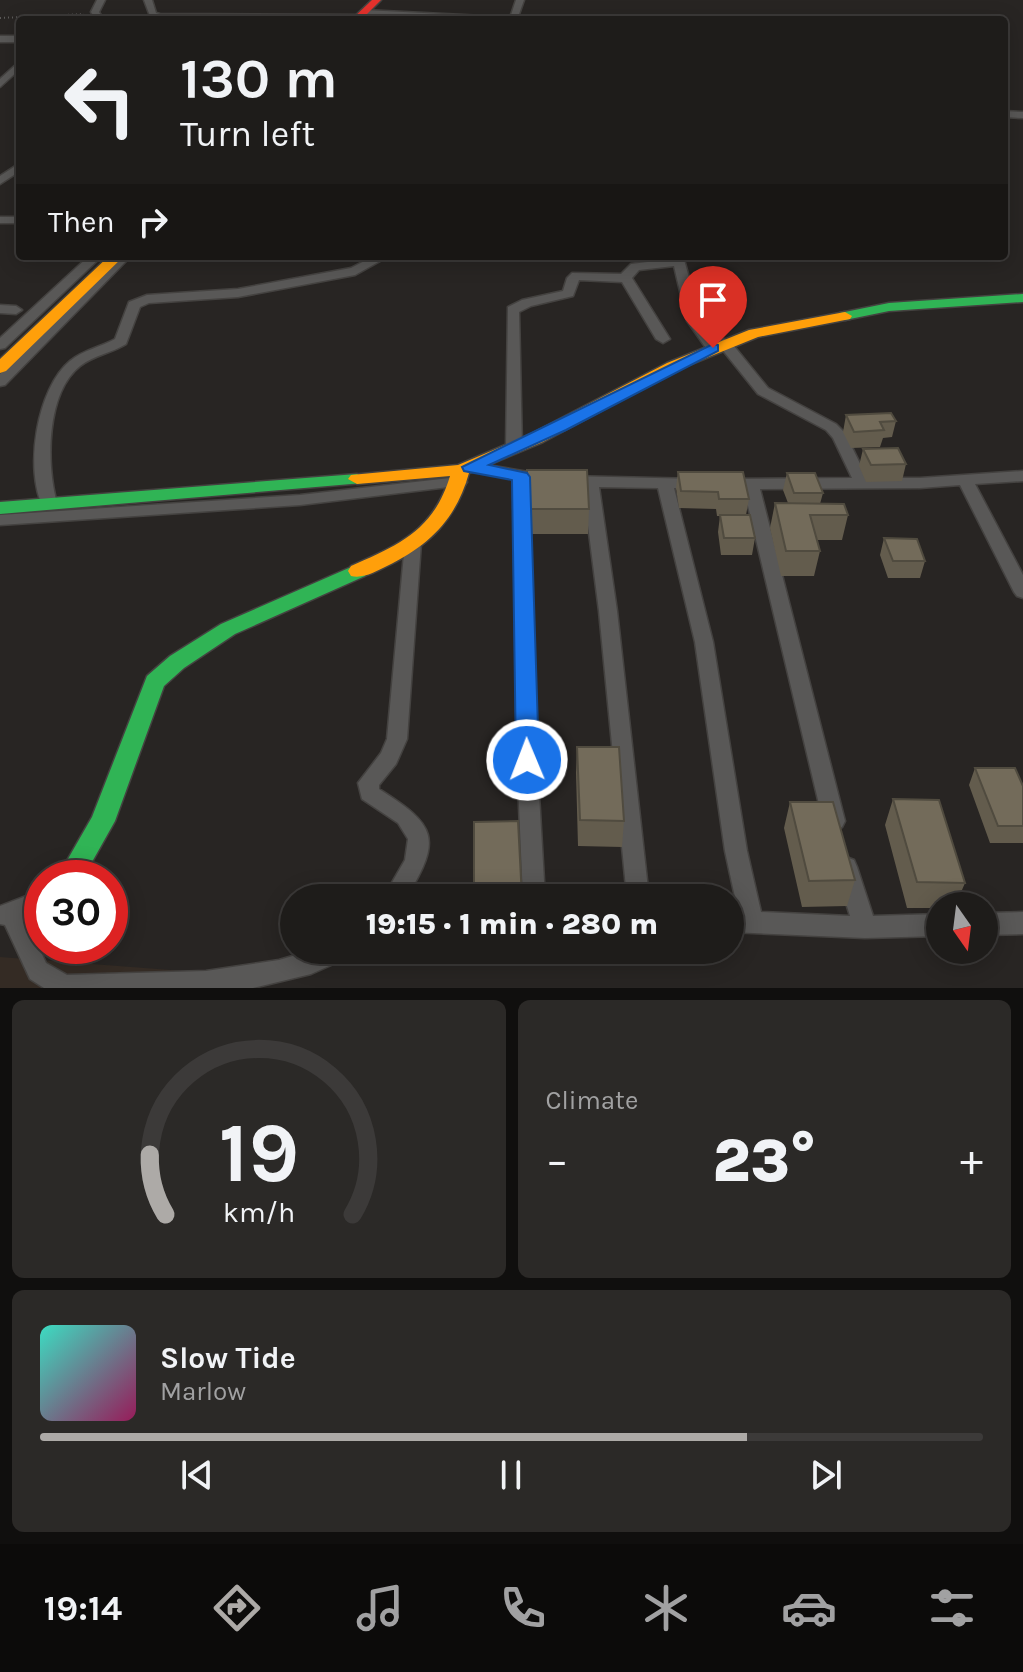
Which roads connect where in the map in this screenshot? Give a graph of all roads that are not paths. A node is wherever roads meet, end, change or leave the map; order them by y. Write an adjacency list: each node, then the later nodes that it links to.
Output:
1 (148, 0): 3 (street)
2 (364, 12): 4 (street); 5 (street)
3 (165, 16)
4 (245, 16)
5 (445, 16)
6 (16, 68): 7 (street)
7 (0, 84)
8 (92, 260): 19 (street)
9 (113, 260): 21 (street)
10 (121, 260): 22 (street)
11 (376, 260): 32 (street)
12 (673, 260): 14 (street)
13 (678, 260): 20 (street)
14 (626, 278): 18 (street); 23 (street)
15 (1023, 298): 20 (street)
16 (0, 309): 17 (street)
17 (16, 310)
18 (663, 339)
19 (0, 345)
20 (718, 346): 23 (street); 30 (street)
21 (0, 368)
22 (0, 382)
23 (514, 448): 24 (street)
24 (463, 473): 26 (street); 32 (street); 34 (street); 35 (street)
25 (1023, 476): 27 (street)
26 (521, 477): 28 (street); 39 (street)
27 (965, 480): 30 (street); 36 (street)
28 (590, 482): 29 (street); 40 (street)
29 (665, 484): 31 (street); 41 (street)
30 (862, 484): 31 (street)
31 (751, 485): 48 (street)
32 (49, 503): 33 (street)
33 (0, 508)
34 (0, 520)
35 (413, 543): 37 (street); 38 (street)
36 (1023, 592)
37 (80, 860)
38 (403, 884)
39 (533, 884)
40 (637, 884)
41 (738, 884)
42 (24, 907): 43 (street)
43 (5, 914): 49 (street)
44 (744, 921): 48 (street)
45 (1023, 923): 46 (street)
46 (998, 924)
47 (926, 925): 48 (street)
48 (865, 927)
49 (312, 964)

